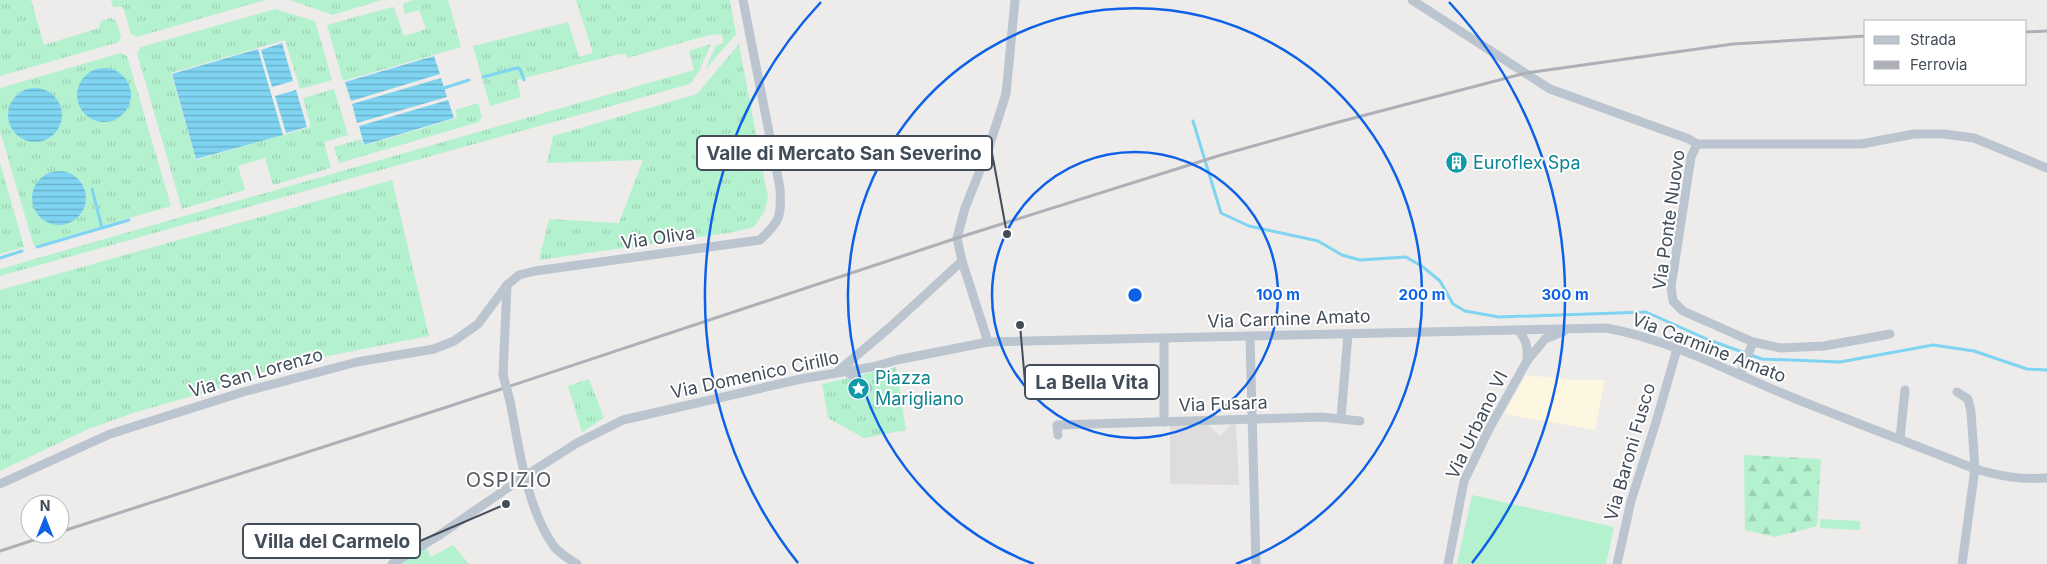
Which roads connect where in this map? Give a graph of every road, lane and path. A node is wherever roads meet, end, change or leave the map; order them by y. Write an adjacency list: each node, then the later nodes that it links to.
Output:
1 (743, 0): 7 (street, Via Oliva)
2 (1015, 0): 6 (street)
3 (1412, 0): 4 (street)
4 (1697, 144): 5 (street); 18 (street, Via Ponte Nuovo)
5 (2047, 168)
6 (962, 261): 17 (street); 22 (street)
7 (507, 285): 34 (street, bridge); 36 (street, Via San Lorenzo)
8 (1569, 329): 10 (street, Via Carmine Amato); 15 (street, Via Urbano VI); 19 (street, Via Carmine Amato)
9 (1518, 330): 10 (street, Via Carmine Amato); 11 (street, Via Carmine Amato); 16 (street)
10 (1537, 330): 15 (street); 16 (street)
11 (1348, 334): 13 (street, Via Carmine Amato); 27 (street)
12 (1890, 334): 18 (street, Via Ponte Nuovo)
13 (1250, 337): 14 (street, Via Carmine Amato); 28 (street)
14 (1164, 338): 17 (street, Via Domenico Cirillo); 30 (street)
15 (1545, 339): 20 (street, Via Urbano VI)
16 (1526, 341): 20 (street, Via Urbano VI)
17 (988, 342): 21 (street, Via Domenico Cirillo)
18 (1752, 345): 23 (street)
19 (1676, 349): 23 (street, Via Carmine Amato); 41 (street, Via Baroni Fusco)
20 (1527, 361): 40 (street, Via Urbano VI)
21 (846, 371): 22 (street, Via Domenico Cirillo); 24 (street)
22 (835, 373): 34 (street, Via Domenico Cirillo)
23 (1740, 375): 32 (street, Via Carmine Amato)
24 (868, 388)
25 (1905, 390): 32 (street)
26 (1956, 392): 33 (street)
27 (1341, 418): 28 (street, Via Fusara); 29 (street, Via Fusara)
28 (1253, 419): 30 (street, Via Fusara); 39 (street)
29 (1360, 421)
30 (1164, 422): 31 (street, Via Fusara)
31 (1058, 435)
32 (1900, 439): 33 (street, Via Carmine Amato)
33 (1975, 469): 35 (street, Via Carmine Amato); 42 (street)
34 (525, 476): 37 (street, Via Domenico Cirillo); 38 (street)
35 (2047, 478)
36 (0, 484)
37 (392, 564)
38 (577, 564)
39 (1256, 564)
40 (1448, 564)
41 (1617, 564)
42 (1962, 564)

